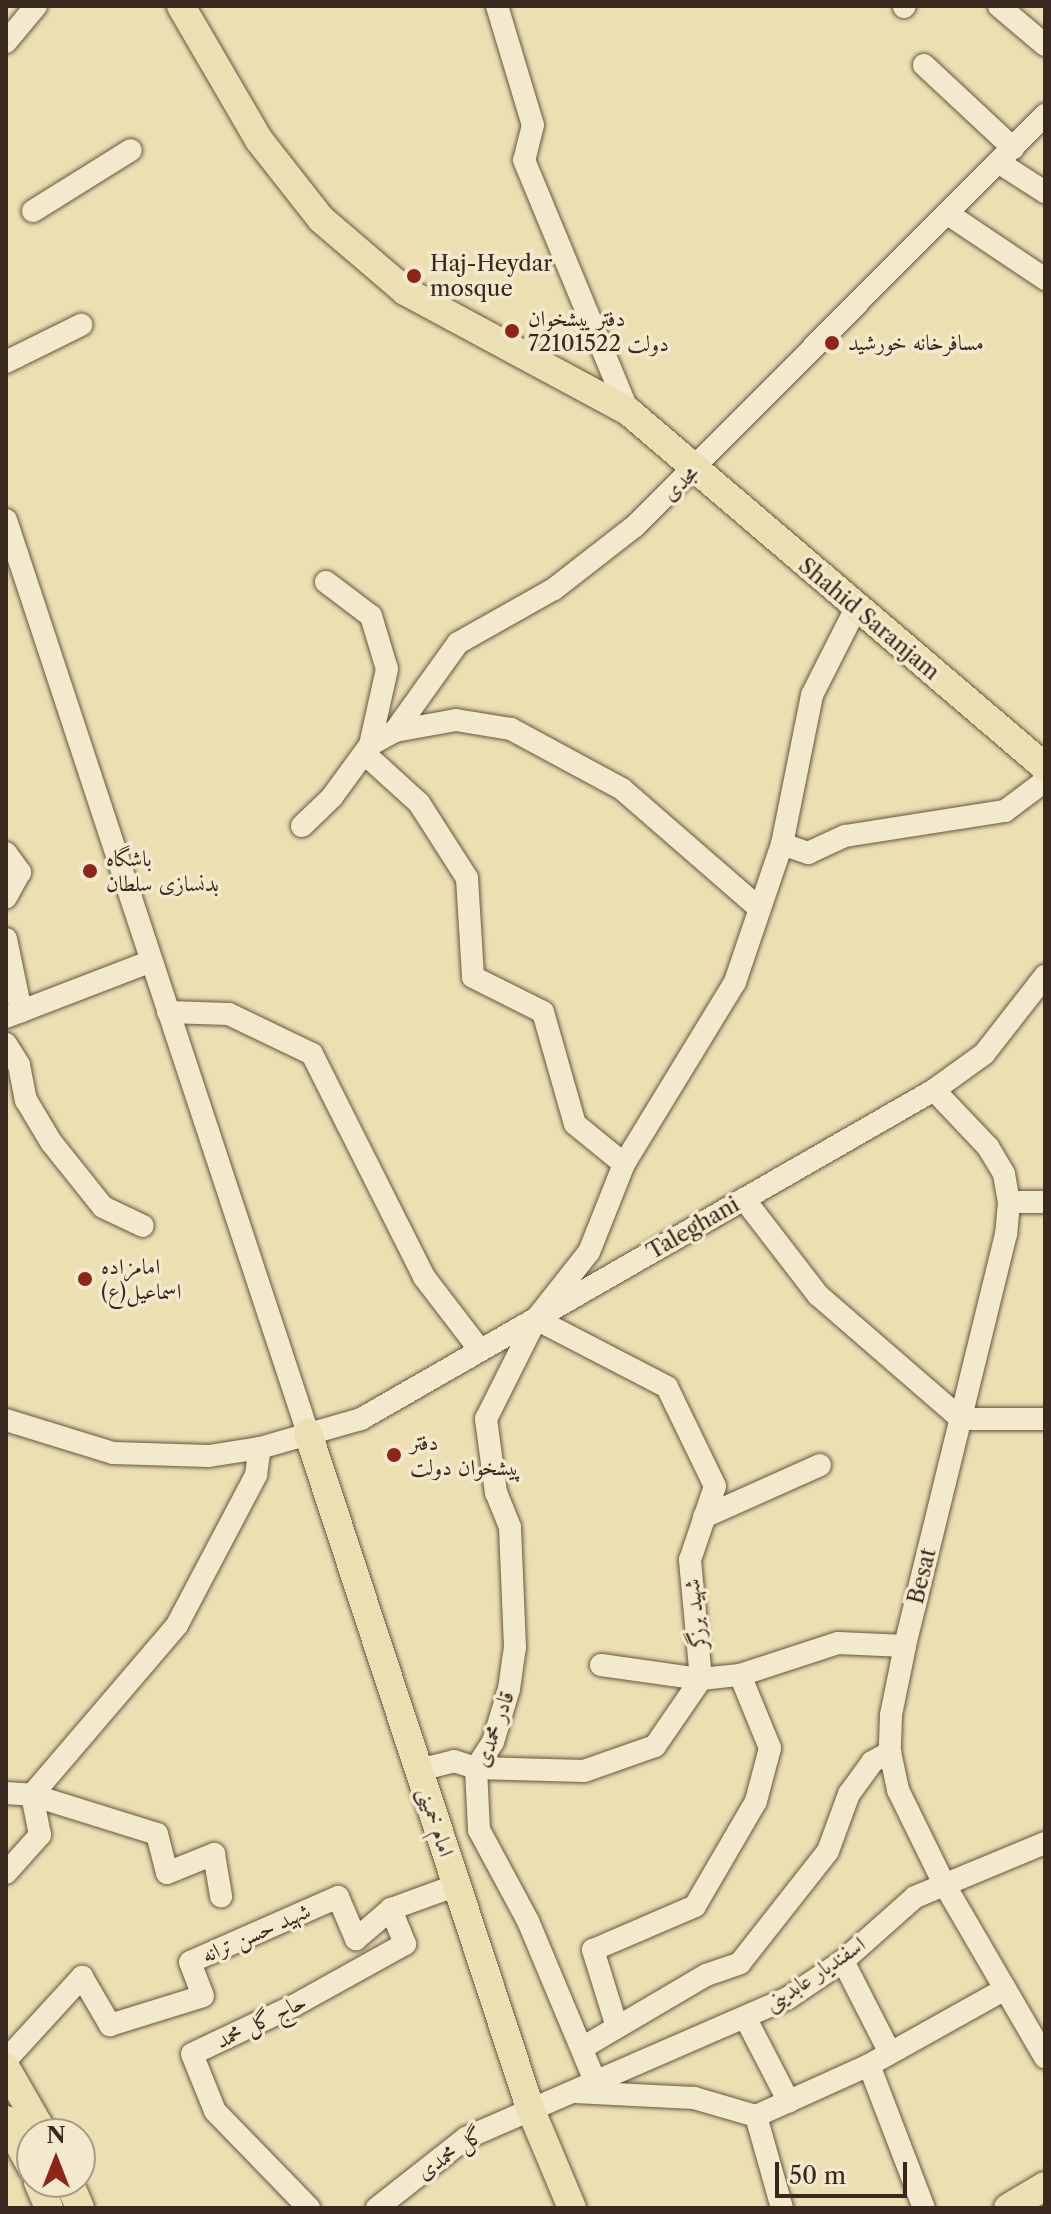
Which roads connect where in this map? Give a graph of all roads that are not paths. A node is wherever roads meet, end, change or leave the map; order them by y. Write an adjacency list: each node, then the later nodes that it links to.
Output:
1 (36, 6): 5 (street)
2 (181, 6): 17 (main road, Shahid Saranjam)
3 (497, 6): 17 (street)
4 (999, 6): 6 (street)
5 (6, 42)
6 (1045, 45)
7 (924, 65): 10 (street)
8 (1045, 115): 10 (street, مجدی)
9 (131, 150): 12 (street)
10 (1006, 155): 11 (street); 13 (street, مجدی)
11 (1045, 192)
12 (33, 211)
13 (948, 214): 14 (street); 18 (street, مجدی)
14 (1045, 279)
15 (81, 325): 16 (street)
16 (6, 362)
17 (628, 411): 18 (main road, Shahid Saranjam)
18 (693, 471): 21 (main road, Shahid Saranjam); 22 (street, مجدی)
19 (6, 520): 32 (street)
20 (326, 582): 23 (street)
21 (856, 608): 24 (main road, Shahid Saranjam); 27 (street)
22 (395, 731): 23 (street, مجدی); 30 (street)
23 (368, 750): 26 (street, مجدی); 38 (street)
24 (1045, 767)
25 (1045, 781): 27 (street)
26 (302, 826)
27 (782, 844): 30 (street)
28 (6, 853): 29 (street)
29 (6, 897)
30 (759, 908): 38 (street)
31 (6, 939): 35 (street)
32 (152, 961): 34 (street); 35 (street)
33 (1045, 976): 37 (street, Taleghani)
34 (168, 1012): 44 (street); 48 (street)
35 (13, 1014)
36 (6, 1044): 42 (street)
37 (929, 1093): 39 (street, Taleghani); 40 (street, Besat)
38 (624, 1164): 43 (street)
39 (744, 1199): 43 (street, Taleghani); 45 (street)
40 (1009, 1202): 41 (street); 45 (street, Besat)
41 (1045, 1202)
42 (143, 1226)
43 (536, 1319): 44 (street, Taleghani); 51 (street, شهید برزگر); 57 (street, قادر محمدی)
44 (480, 1350): 48 (street, Taleghani)
45 (961, 1419): 46 (street); 52 (street, Besat)
46 (1045, 1419)
47 (6, 1420): 49 (street, Taleghani)
48 (308, 1433): 49 (street, Taleghani); 58 (main road, امام خمینی)
49 (260, 1448): 60 (street)
50 (820, 1465): 51 (street)
51 (704, 1517): 55 (street, شهید برزگر)
52 (905, 1646): 54 (street); 56 (street, Besat)
53 (601, 1665): 55 (street)
54 (740, 1675): 55 (street); 70 (street)
55 (701, 1679): 57 (street, شهید برزگر)
56 (890, 1752): 63 (street, Besat); 70 (street)
57 (476, 1768): 58 (street, شهید برزگر); 71 (street, قادر محمدی)
58 (419, 1770): 64 (main road, امام خمینی)
59 (6, 1793): 60 (street)
60 (32, 1795): 62 (street); 65 (street)
61 (1045, 1843): 63 (street, اسفندیار عابدینی)
62 (6, 1873)
63 (943, 1882): 67 (street, اسفندیار عابدینی); 68 (street, Besat)
64 (457, 1885): 66 (street); 80 (main road, امام خمینی)
65 (221, 1896)
66 (391, 1909): 74 (street, شهید حسن ترانه); 86 (street, حاج گل محمد)
67 (843, 1961): 69 (street, اسفندیار عابدینی); 72 (street)
68 (1005, 1989): 72 (street); 73 (street, Besat)
69 (746, 2019): 77 (street, اسفندیار عابدینی); 79 (street)
70 (617, 2027): 71 (street)
71 (582, 2048): 77 (street, قادر محمدی)
72 (890, 2053): 75 (street)
73 (1045, 2057)
74 (6, 2060)
75 (869, 2065): 79 (street); 90 (street)
76 (6, 2068): 82 (main road)
77 (595, 2081): 78 (street, اسفندیار عابدینی)
78 (569, 2092): 80 (street, اسفندیار عابدینی); 81 (street)
79 (789, 2102): 81 (street)
80 (530, 2108): 87 (street, گل محمدی); 88 (main road, امام خمینی)
81 (756, 2116): 89 (street)
82 (35, 2118)
83 (6, 2120): 84 (main road)
84 (16, 2138)
85 (1045, 2186): 91 (main road)
86 (309, 2208)
87 (377, 2208)
88 (572, 2208)
89 (782, 2208)
90 (924, 2208)
91 (1008, 2208)

